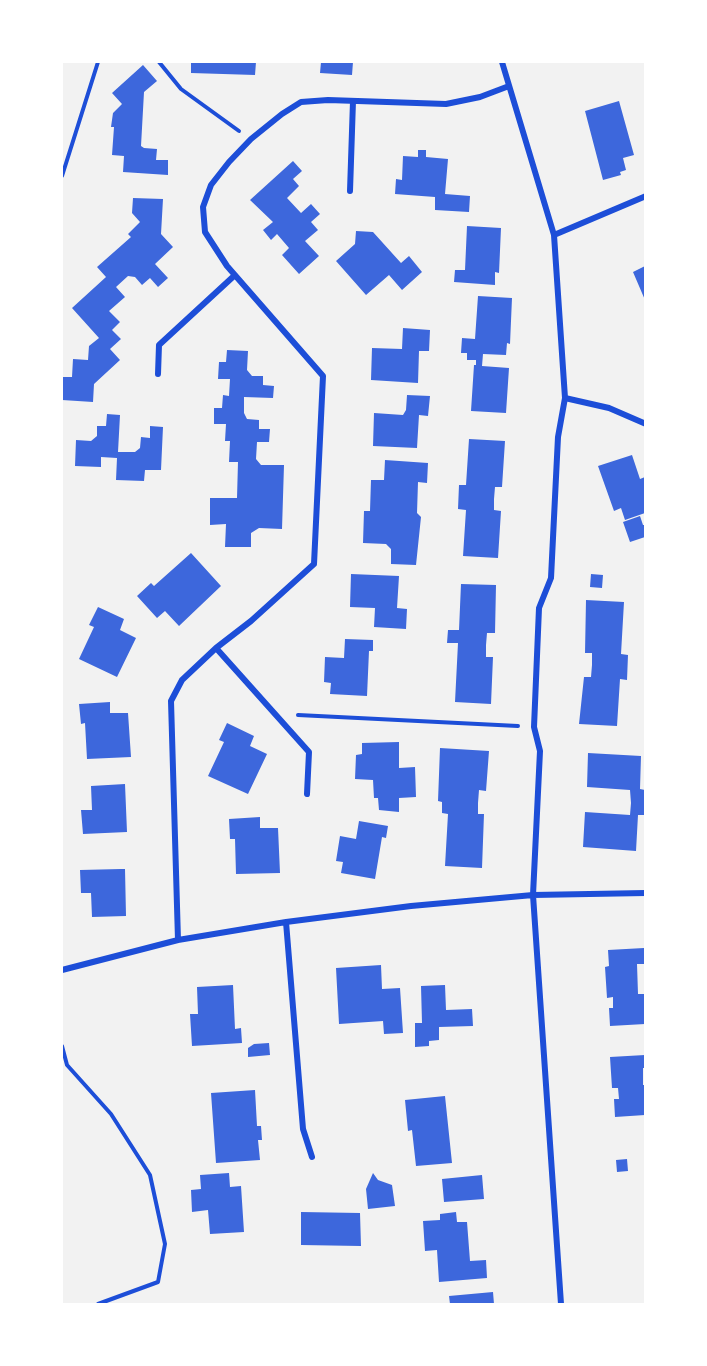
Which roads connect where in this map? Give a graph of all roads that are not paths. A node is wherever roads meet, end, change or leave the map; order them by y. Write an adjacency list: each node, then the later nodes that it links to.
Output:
1 (502, 62): 2 (street)
2 (509, 86): 3 (street); 6 (street)
3 (353, 101): 4 (street); 7 (street)
4 (350, 191)
5 (645, 196): 6 (street)
6 (554, 235): 9 (street)
7 (235, 275): 8 (street); 11 (street)
8 (158, 374)
9 (565, 398): 10 (street); 14 (street)
10 (645, 424)
11 (216, 648): 12 (street); 16 (street)
12 (307, 794)
13 (645, 893): 14 (street)
14 (533, 896): 15 (street); 19 (street)
15 (286, 922): 16 (street); 18 (street)
16 (178, 940): 17 (street)
17 (62, 970)
18 (312, 1157)
19 (561, 1305)

